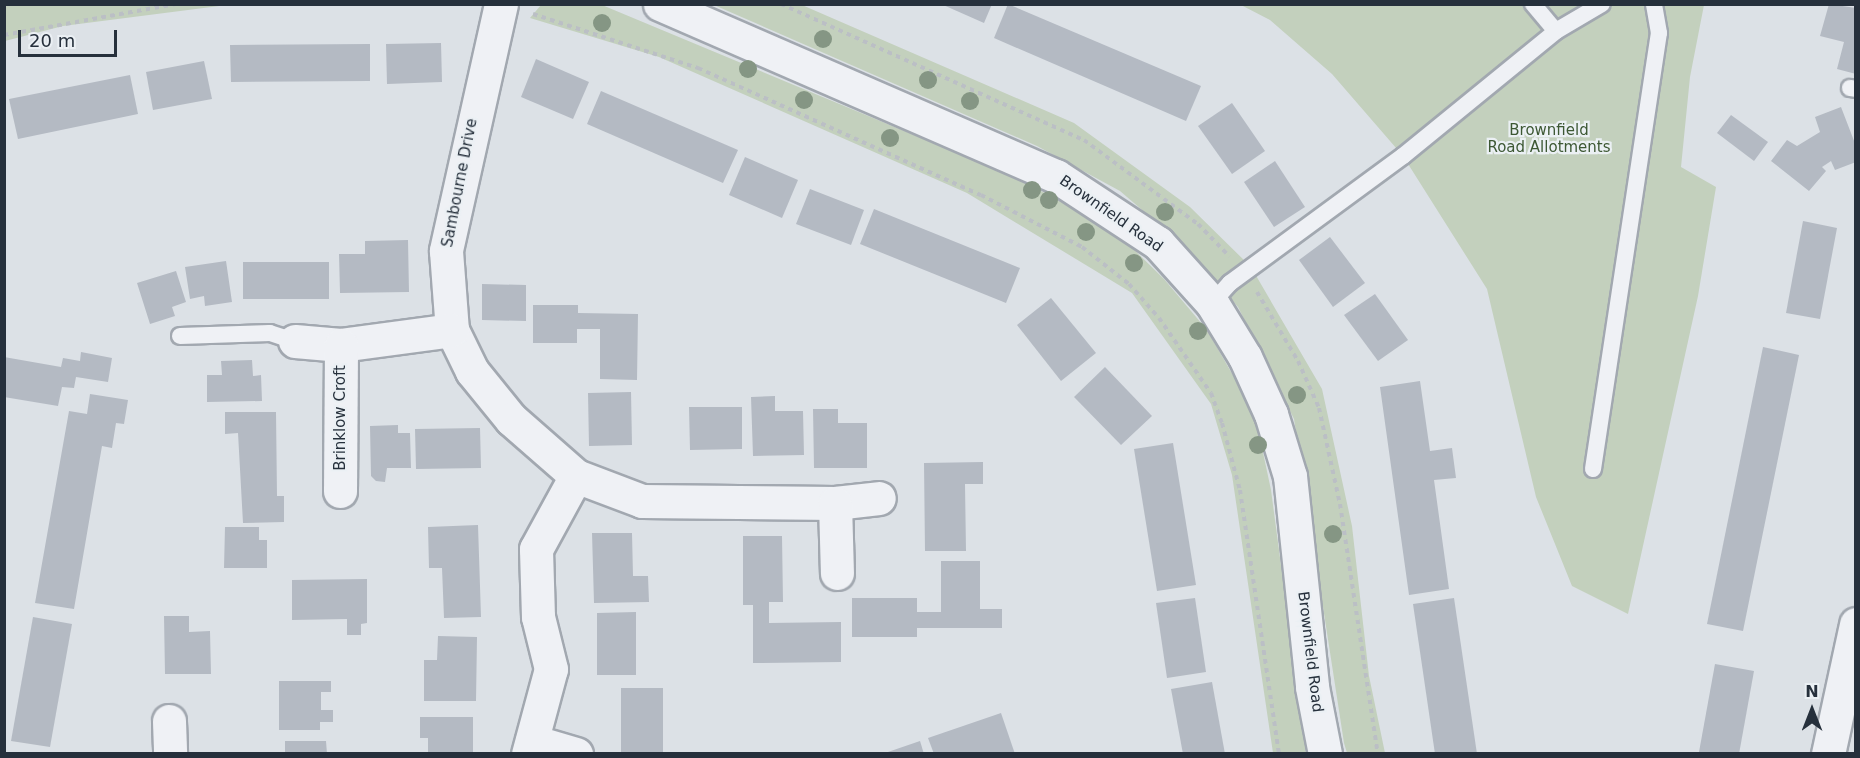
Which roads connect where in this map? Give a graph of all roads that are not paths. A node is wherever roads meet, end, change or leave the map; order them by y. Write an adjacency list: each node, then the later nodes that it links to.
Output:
1 (660, 4): 7 (street, Brownfield Road)
2 (1533, 4): 6 (lane)
3 (1602, 4): 6 (lane)
4 (1654, 4): 12 (lane)
5 (501, 5): 8 (street, Sambourne Drive)
6 (1556, 31): 7 (lane)
7 (1212, 303): 23 (street, Brownfield Road)
8 (452, 330): 11 (street, Brinklow Croft); 13 (street, Sambourne Drive)
9 (180, 336): 10 (lane)
10 (295, 341): 11 (street, Brinklow Croft)
11 (341, 345): 14 (street, Brinklow Croft)
12 (1593, 469)
13 (576, 476): 16 (street, Sambourne Drive); 20 (street)
14 (340, 491)
15 (879, 498): 16 (street, Sambourne Drive)
16 (835, 503): 17 (street)
17 (837, 573)
18 (1856, 624): 24 (street)
19 (169, 721): 21 (street)
20 (530, 747): 22 (street)
21 (170, 753)
22 (576, 753)
23 (1325, 753)
24 (1828, 753)

